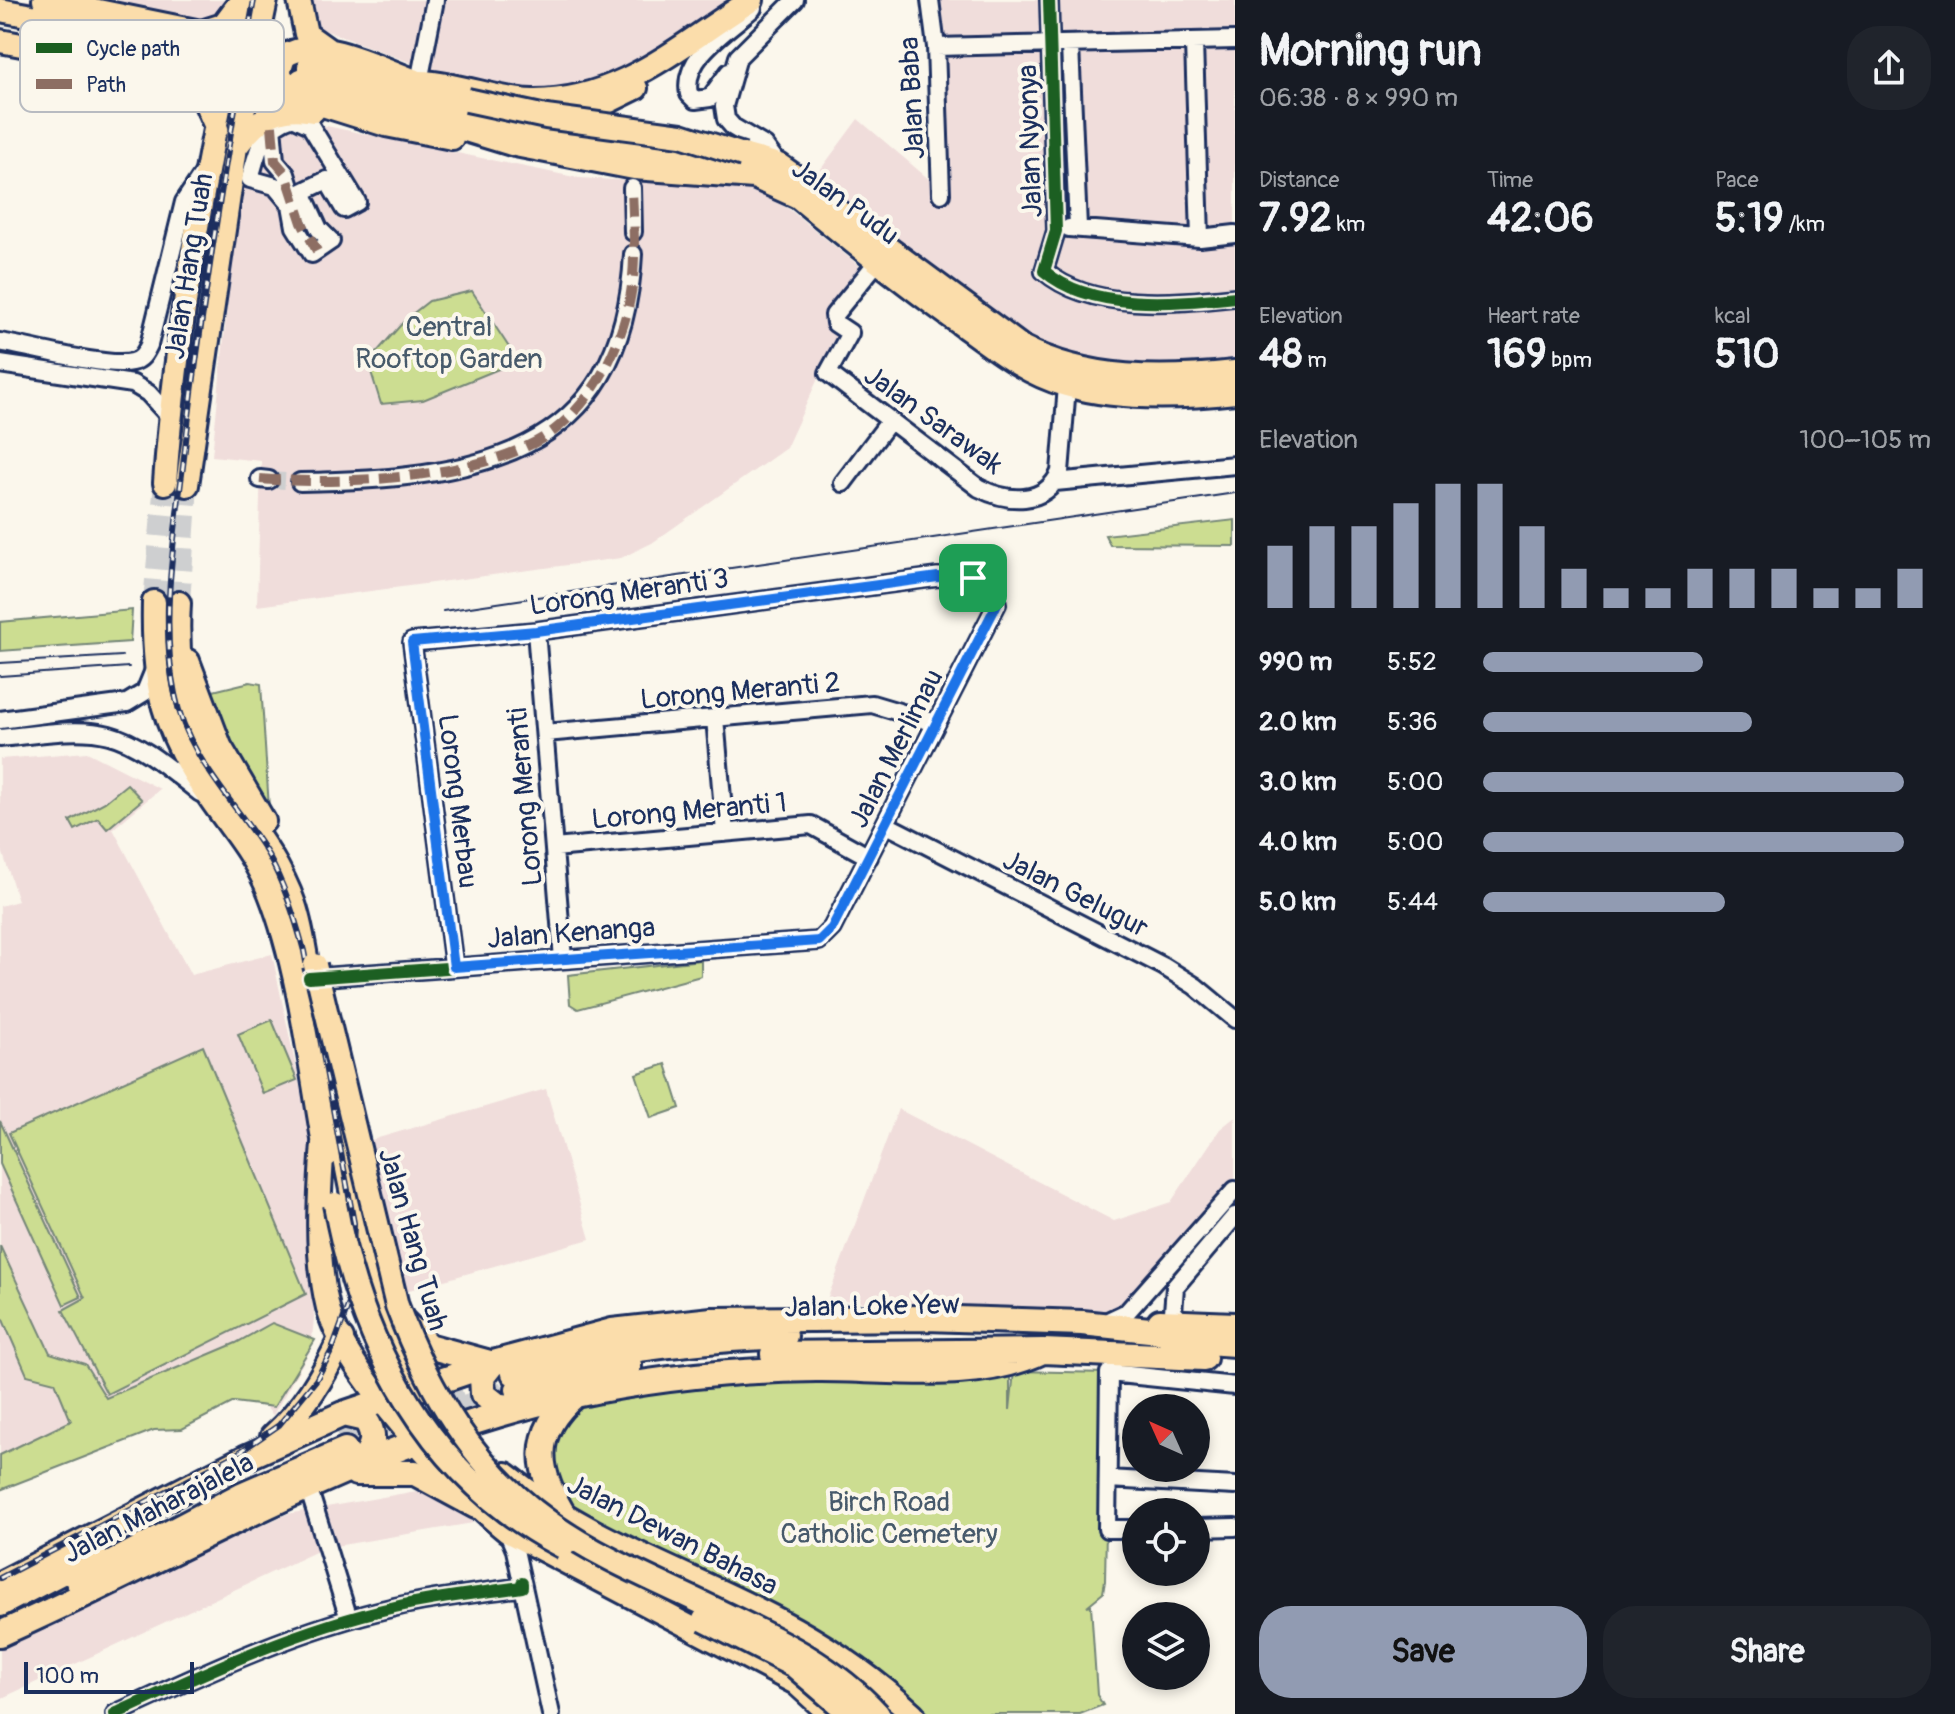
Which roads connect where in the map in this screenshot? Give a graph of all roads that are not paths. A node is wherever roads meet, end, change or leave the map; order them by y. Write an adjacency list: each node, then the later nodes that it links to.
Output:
1 (44, 0): 13 (main road)
2 (241, 0): 14 (main road); 15 (main road, Jalan Hang Tuah)
3 (266, 0): 16 (main road, Jalan Hang Tuah)
4 (299, 0): 24 (main road)
5 (435, 0): 28 (street)
6 (752, 0): 28 (main road)
7 (762, 0): 26 (street)
8 (795, 0): 27 (street)
9 (930, 0): 23 (street, Jalan Baba)
10 (1049, 0): 21 (street, Jalan Nyonya)
11 (2, 15): 12 (main road)
12 (26, 20)
13 (95, 20)
14 (226, 20)
15 (237, 20)
16 (262, 20)
17 (1235, 40): 20 (street)
18 (0, 41): 19 (main road)
19 (20, 42)
20 (1194, 43): 22 (street); 49 (street)
21 (1050, 45): 22 (street); 23 (street); 46 (street, Jalan Nyonya)
22 (1070, 46): 45 (street)
23 (936, 47): 44 (street, Jalan Baba)
24 (327, 49): 25 (main road); 28 (main road)
25 (284, 57)
26 (698, 57): 27 (street); 36 (main road)
27 (738, 57): 40 (street)
28 (419, 82): 40 (main road, bridge)
29 (284, 84): 35 (main road)
30 (284, 110): 35 (main road)
31 (209, 112): 38 (main road)
32 (220, 112): 38 (main road, Jalan Hang Tuah)
33 (243, 112): 39 (main road, Jalan Hang Tuah)
34 (279, 112): 39 (main road)
35 (370, 119): 42 (main road)
36 (514, 125): 42 (main road, Jalan Pudu); 43 (main road, Jalan Pudu)
37 (272, 126): 50 (street); 50 (street); 50 (street)
38 (217, 130): 41 (main road, Jalan Hang Tuah)
39 (236, 147): 59 (main road, Jalan Hang Tuah)
40 (779, 165): 43 (main road)
41 (208, 166): 54 (street); 59 (main road, Jalan Hang Tuah)
42 (633, 178): 47 (street); 52 (main road, Jalan Pudu)
43 (807, 184): 56 (main road, Jalan Pudu)
44 (941, 194)
45 (1078, 227): 46 (street); 49 (street)
46 (1056, 231): 53 (street, Jalan Nyonya)
47 (633, 232)
48 (1235, 234): 49 (street)
49 (1200, 238)
50 (317, 251)
51 (633, 254): 62 (street)
52 (878, 261): 57 (main road, Jalan Pudu); 60 (street, Jalan Sarawak)
53 (1235, 297)
54 (0, 342)
55 (0, 364): 59 (street)
56 (1235, 372)
57 (1067, 386): 58 (main road, Jalan Pudu); 63 (street)
58 (1235, 392)
59 (170, 417)
60 (889, 422): 63 (street, Jalan Sarawak); 64 (street)
61 (1235, 465): 63 (street, Jalan Sarawak)
62 (300, 482)
63 (1055, 482)
64 (843, 483)
65 (994, 589): 67 (street, Lorong Meranti 3); 72 (street, Jalan Merlimau)
66 (154, 602): 69 (main road, Jalan Hang Tuah)
67 (536, 631): 68 (street, Lorong Meranti 3); 73 (street, Lorong Meranti)
68 (412, 642): 82 (street, Lorong Merbau)
69 (154, 670): 71 (street); 75 (main road, Jalan Hang Tuah)
70 (715, 718): 72 (street, Lorong Meranti 2); 73 (street, Lorong Meranti 2); 77 (street)
71 (0, 720)
72 (936, 723): 76 (street, Jalan Merlimau)
73 (545, 733): 78 (street, Lorong Meranti)
74 (0, 738): 75 (street)
75 (214, 804): 85 (main road, Jalan Hang Tuah)
76 (885, 824): 79 (street, Jalan Merlimau); 84 (street, Jalan Gelugur)
77 (725, 833): 78 (street, Lorong Meranti 1); 79 (street, Lorong Meranti 1)
78 (554, 848): 81 (street, Lorong Meranti)
79 (869, 857): 80 (street, Jalan Merlimau)
80 (832, 928): 81 (street, Jalan Kenanga)
81 (563, 959): 82 (street, Jalan Kenanga)
82 (454, 967): 83 (street, Jalan Kenanga)
83 (309, 978): 85 (main road, Jalan Hang Tuah); 130 (main road, Jalan Hang Tuah, bridge)
84 (1235, 1019)
85 (312, 1037): 86 (main road, Jalan Hang Tuah); 91 (main road, Jalan Hang Tuah)
86 (323, 1143): 97 (main road, Jalan Hang Tuah); 129 (main road, Jalan Hang Tuah, bridge)
87 (1235, 1190): 89 (street)
88 (1235, 1216): 90 (street)
89 (1166, 1267): 90 (street); 92 (street)
90 (1181, 1278): 96 (street)
91 (379, 1297): 93 (main road, Jalan Hang Tuah); 101 (highway)
92 (1110, 1320): 94 (highway); 96 (highway)
93 (390, 1323): 97 (main road); 102 (main road, Jalan Hang Tuah)
94 (1082, 1323): 96 (highway); 101 (highway)
95 (1235, 1325): 96 (highway)
96 (1187, 1332): 98 (highway, Jalan Loke Yew); 101 (highway, Jalan Loke Yew)
97 (341, 1339): 105 (main road, Jalan Hang Tuah); 109 (highway)
98 (1235, 1344)
99 (1043, 1351): 100 (highway, Jalan Loke Yew); 101 (highway, Jalan Loke Yew); 104 (highway)
100 (1235, 1360)
101 (511, 1383): 102 (highway); 104 (highway); 106 (highway)
102 (424, 1386): 105 (highway); 106 (main road, Jalan Dewan Bahasa)
103 (1235, 1386): 110 (street)
104 (575, 1395): 114 (highway)
105 (383, 1400): 107 (main road); 108 (highway)
106 (460, 1427): 107 (highway); 114 (main road, Jalan Dewan Bahasa)
107 (418, 1443): 108 (highway); 113 (main road)
108 (345, 1447): 109 (highway); 112 (highway); 113 (highway); 122 (highway, Jalan Maharajalela); 124 (highway, Jalan Maharajalela)
109 (245, 1458): 120 (highway)
110 (1108, 1479): 111 (street); 117 (street)
111 (1235, 1486)
112 (308, 1487): 123 (street); 125 (highway)
113 (476, 1506): 118 (main road)
114 (566, 1519): 131 (main road, Jalan Dewan Bahasa)
115 (1235, 1527): 116 (street)
116 (1210, 1528)
117 (1122, 1529)
118 (507, 1531): 119 (main road); 121 (street)
119 (539, 1549): 121 (street); 128 (main road)
120 (0, 1584)
121 (522, 1585): 123 (street); 127 (street)
122 (0, 1604)
123 (349, 1619): 126 (street)
124 (0, 1621)
125 (0, 1634)
126 (117, 1713)
127 (551, 1714)
128 (830, 1714)
129 (850, 1714)
130 (878, 1714)
131 (913, 1714)

